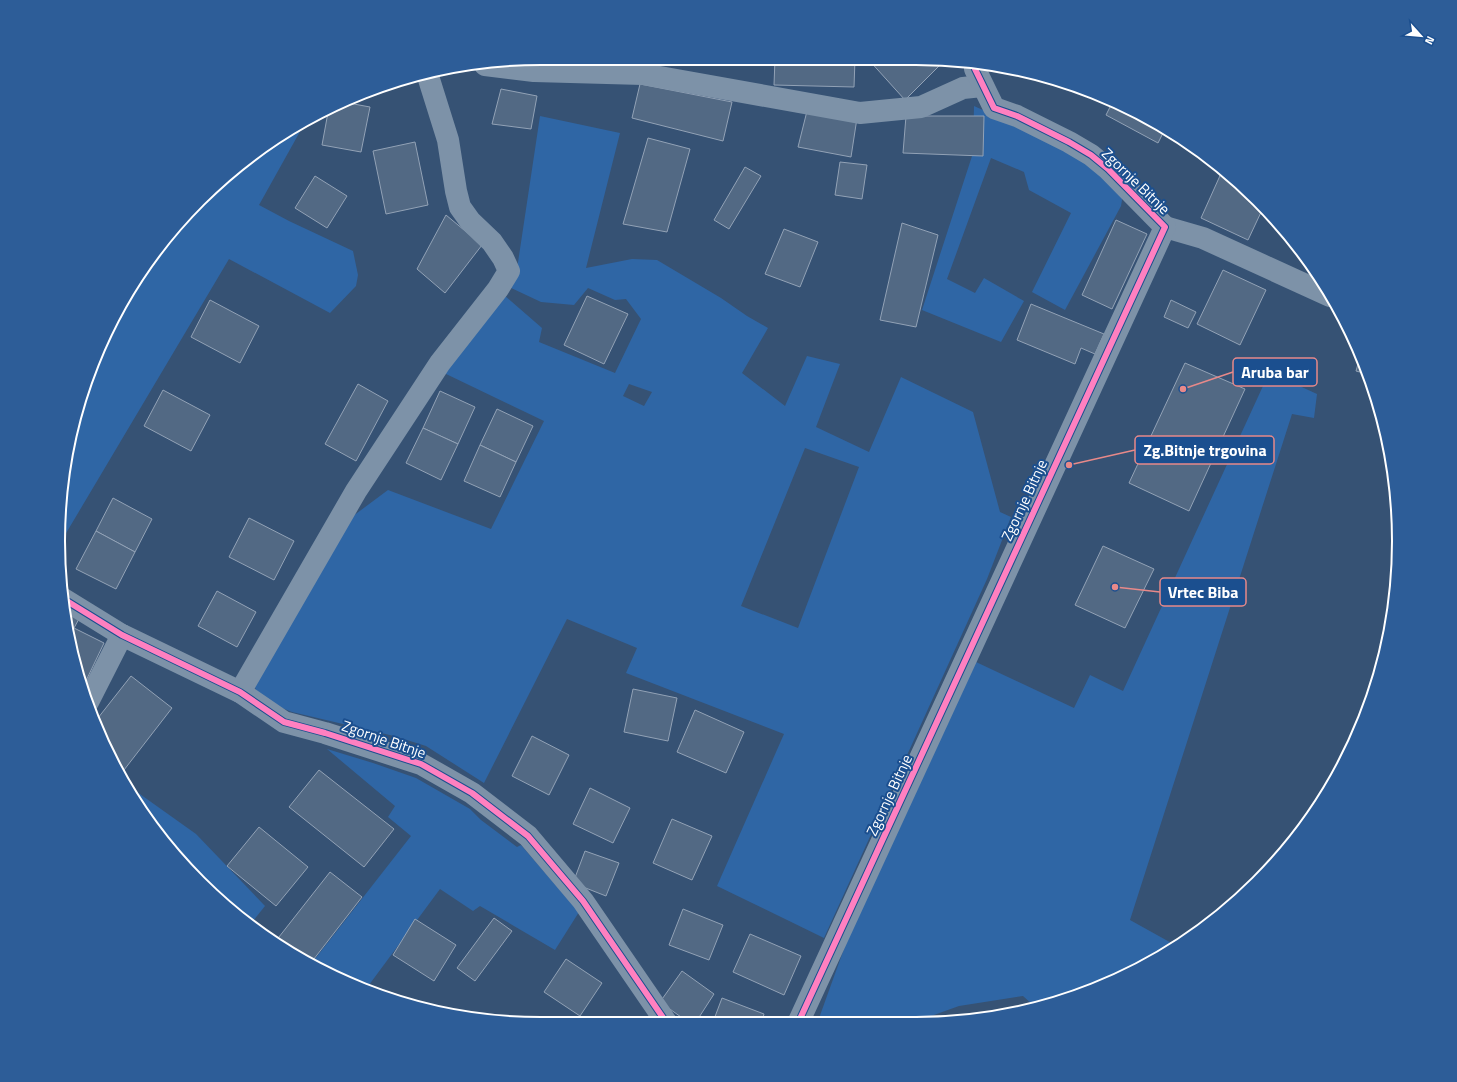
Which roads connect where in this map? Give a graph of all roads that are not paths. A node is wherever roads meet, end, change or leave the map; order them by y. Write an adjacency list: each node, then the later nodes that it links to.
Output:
1 (501, 67): 4 (street)
2 (975, 69): 4 (street, Zgornje Bitnje)
3 (429, 78): 9 (street)
4 (982, 86): 5 (street, Zgornje Bitnje)
5 (1165, 228): 6 (street, Zgornje Bitnje); 12 (street, Zgornje Bitnje)
6 (1321, 292)
7 (69, 602): 8 (street, Zgornje Bitnje)
8 (122, 635): 9 (street, Zgornje Bitnje); 10 (street)
9 (240, 692): 11 (street, Zgornje Bitnje)
10 (91, 696)
11 (663, 1017)
12 (801, 1017)

